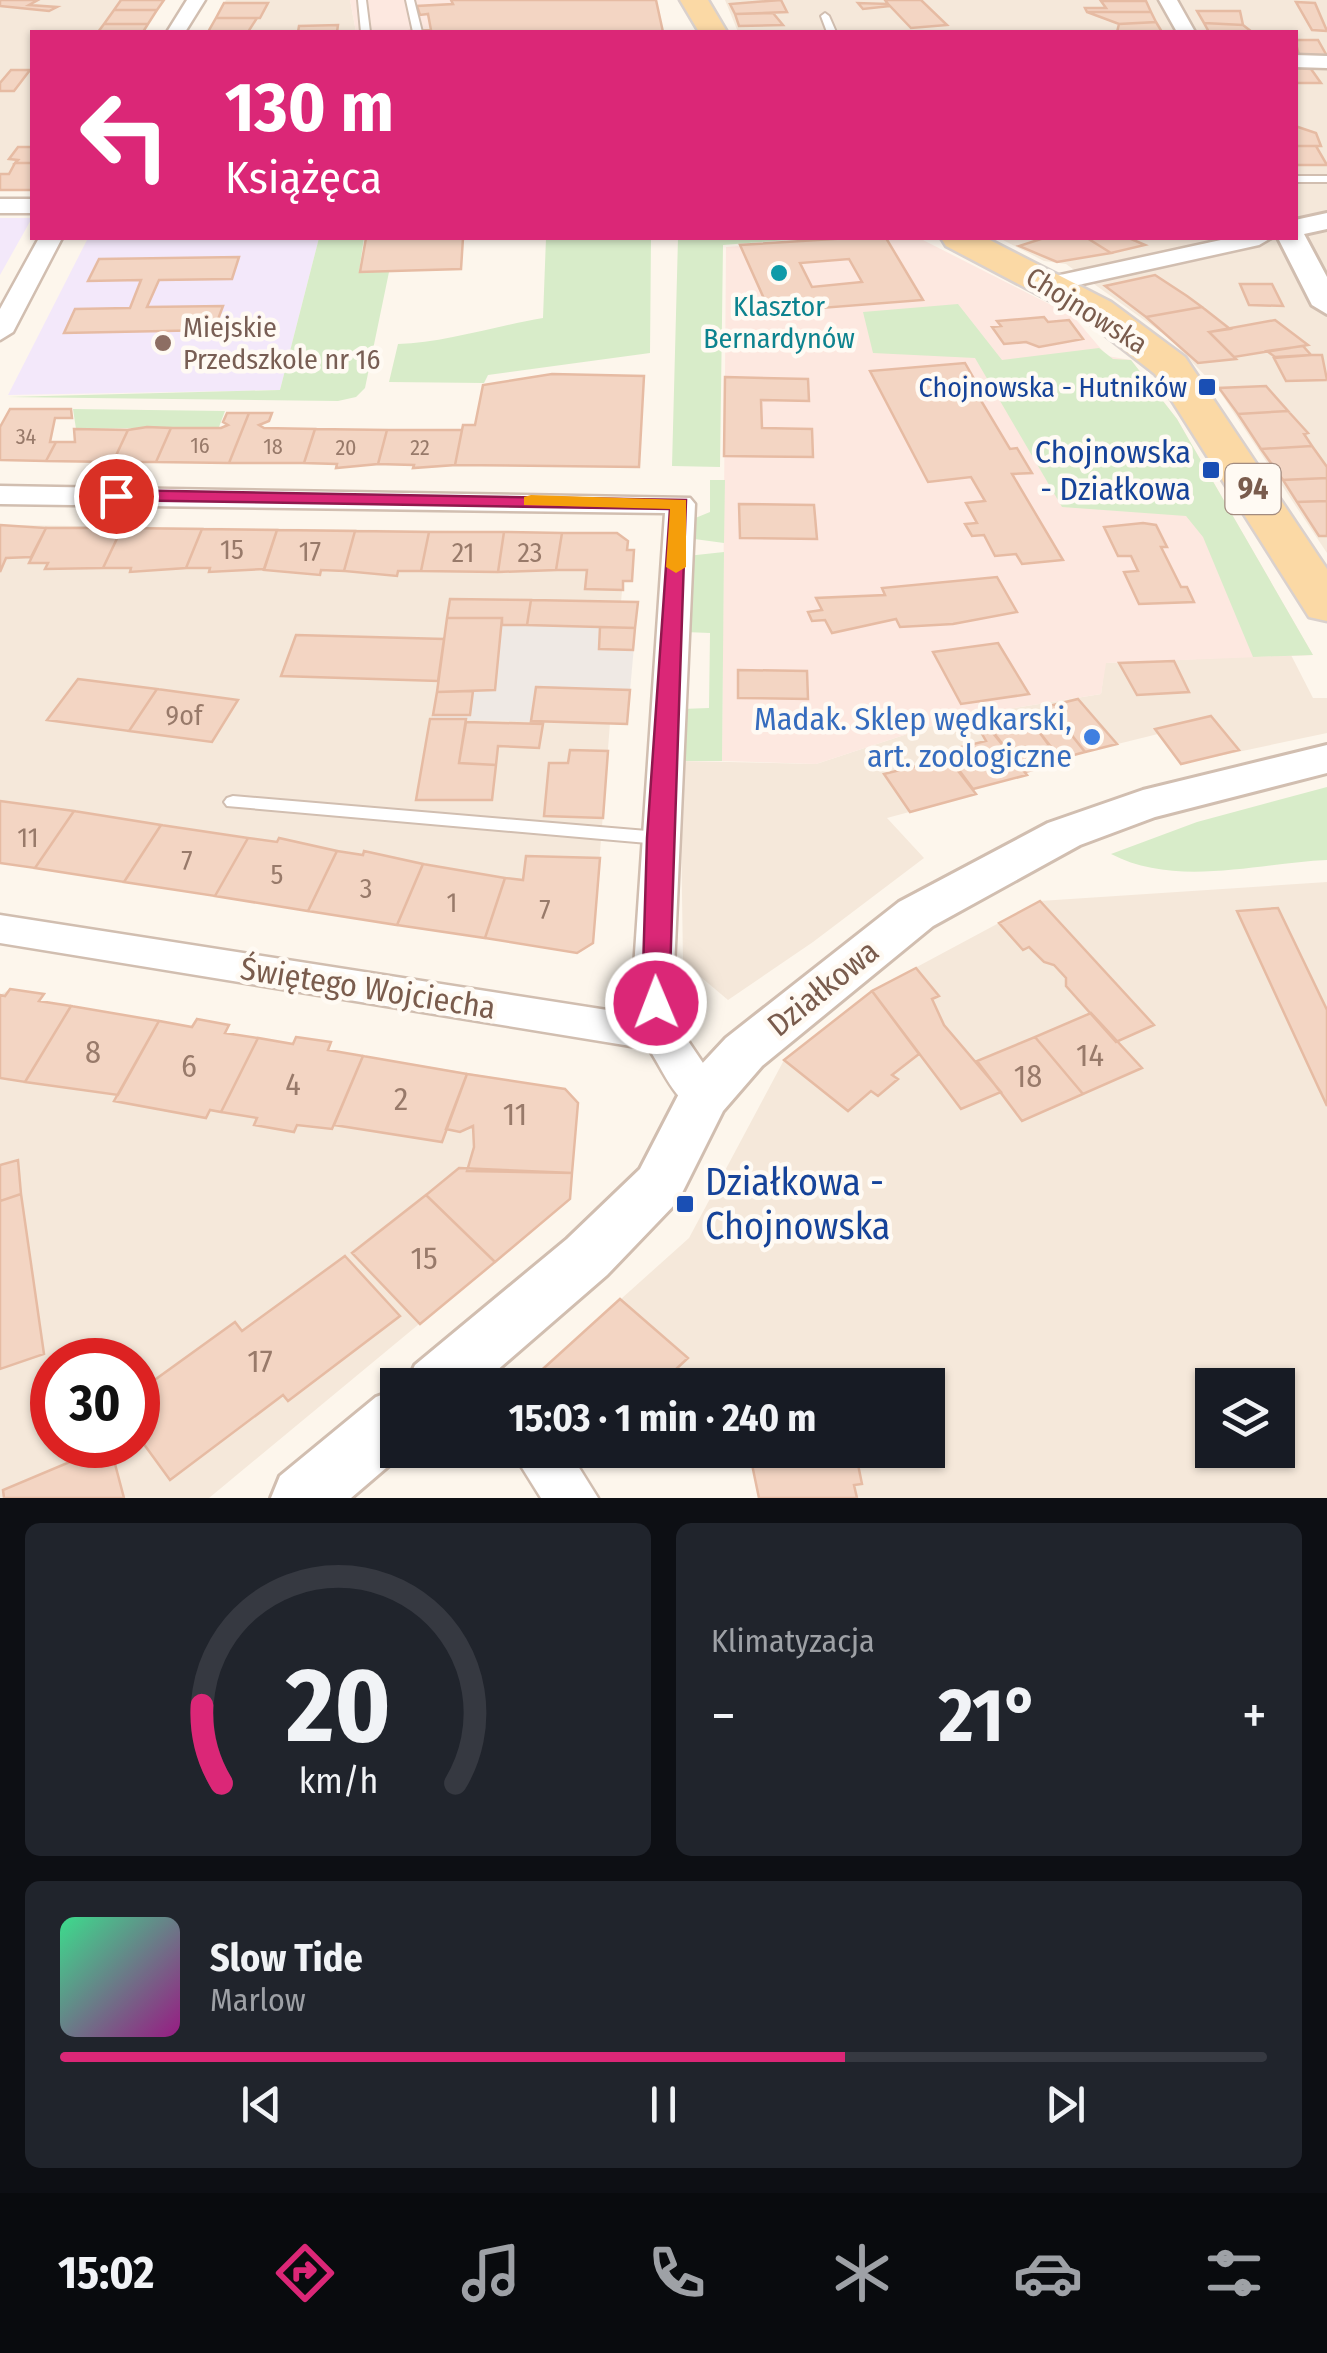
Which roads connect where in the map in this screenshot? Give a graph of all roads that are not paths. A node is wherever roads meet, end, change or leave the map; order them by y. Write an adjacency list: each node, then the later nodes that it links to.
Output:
1 (196, 0): 6 (street)
2 (362, 0): 7 (lane)
3 (410, 0): 8 (lane)
4 (1168, 0): 10 (street)
5 (825, 16): 9 (lane)
6 (177, 30)
7 (366, 30)
8 (418, 30)
9 (831, 30)
10 (1185, 30)
11 (1298, 62): 12 (street)
12 (1327, 62)
13 (1298, 178): 14 (lane)
14 (1327, 179)
15 (0, 206): 16 (street)
16 (30, 206)
17 (1327, 221): 18 (street)
18 (1298, 227)
19 (49, 240): 25 (street)
20 (963, 240): 23 (main road, Chojnowska / 94)
21 (1250, 240): 23 (street)
22 (1293, 240): 24 (street)
23 (1050, 284): 27 (main road, Chojnowska / 94)
24 (1327, 304)
25 (0, 332)
26 (0, 495): 30 (street)
27 (1327, 606)
28 (1327, 759): 33 (street, Działkowa)
29 (233, 802): 30 (lane)
30 (659, 838): 32 (street)
31 (0, 929): 32 (street, Świętego Wojciecha)
32 (662, 1035): 33 (street)
33 (704, 1097): 34 (street, Działkowa)
34 (470, 1368)
35 (380, 1433): 37 (street)
36 (550, 1468): 38 (street)
37 (303, 1498)
38 (572, 1498)

